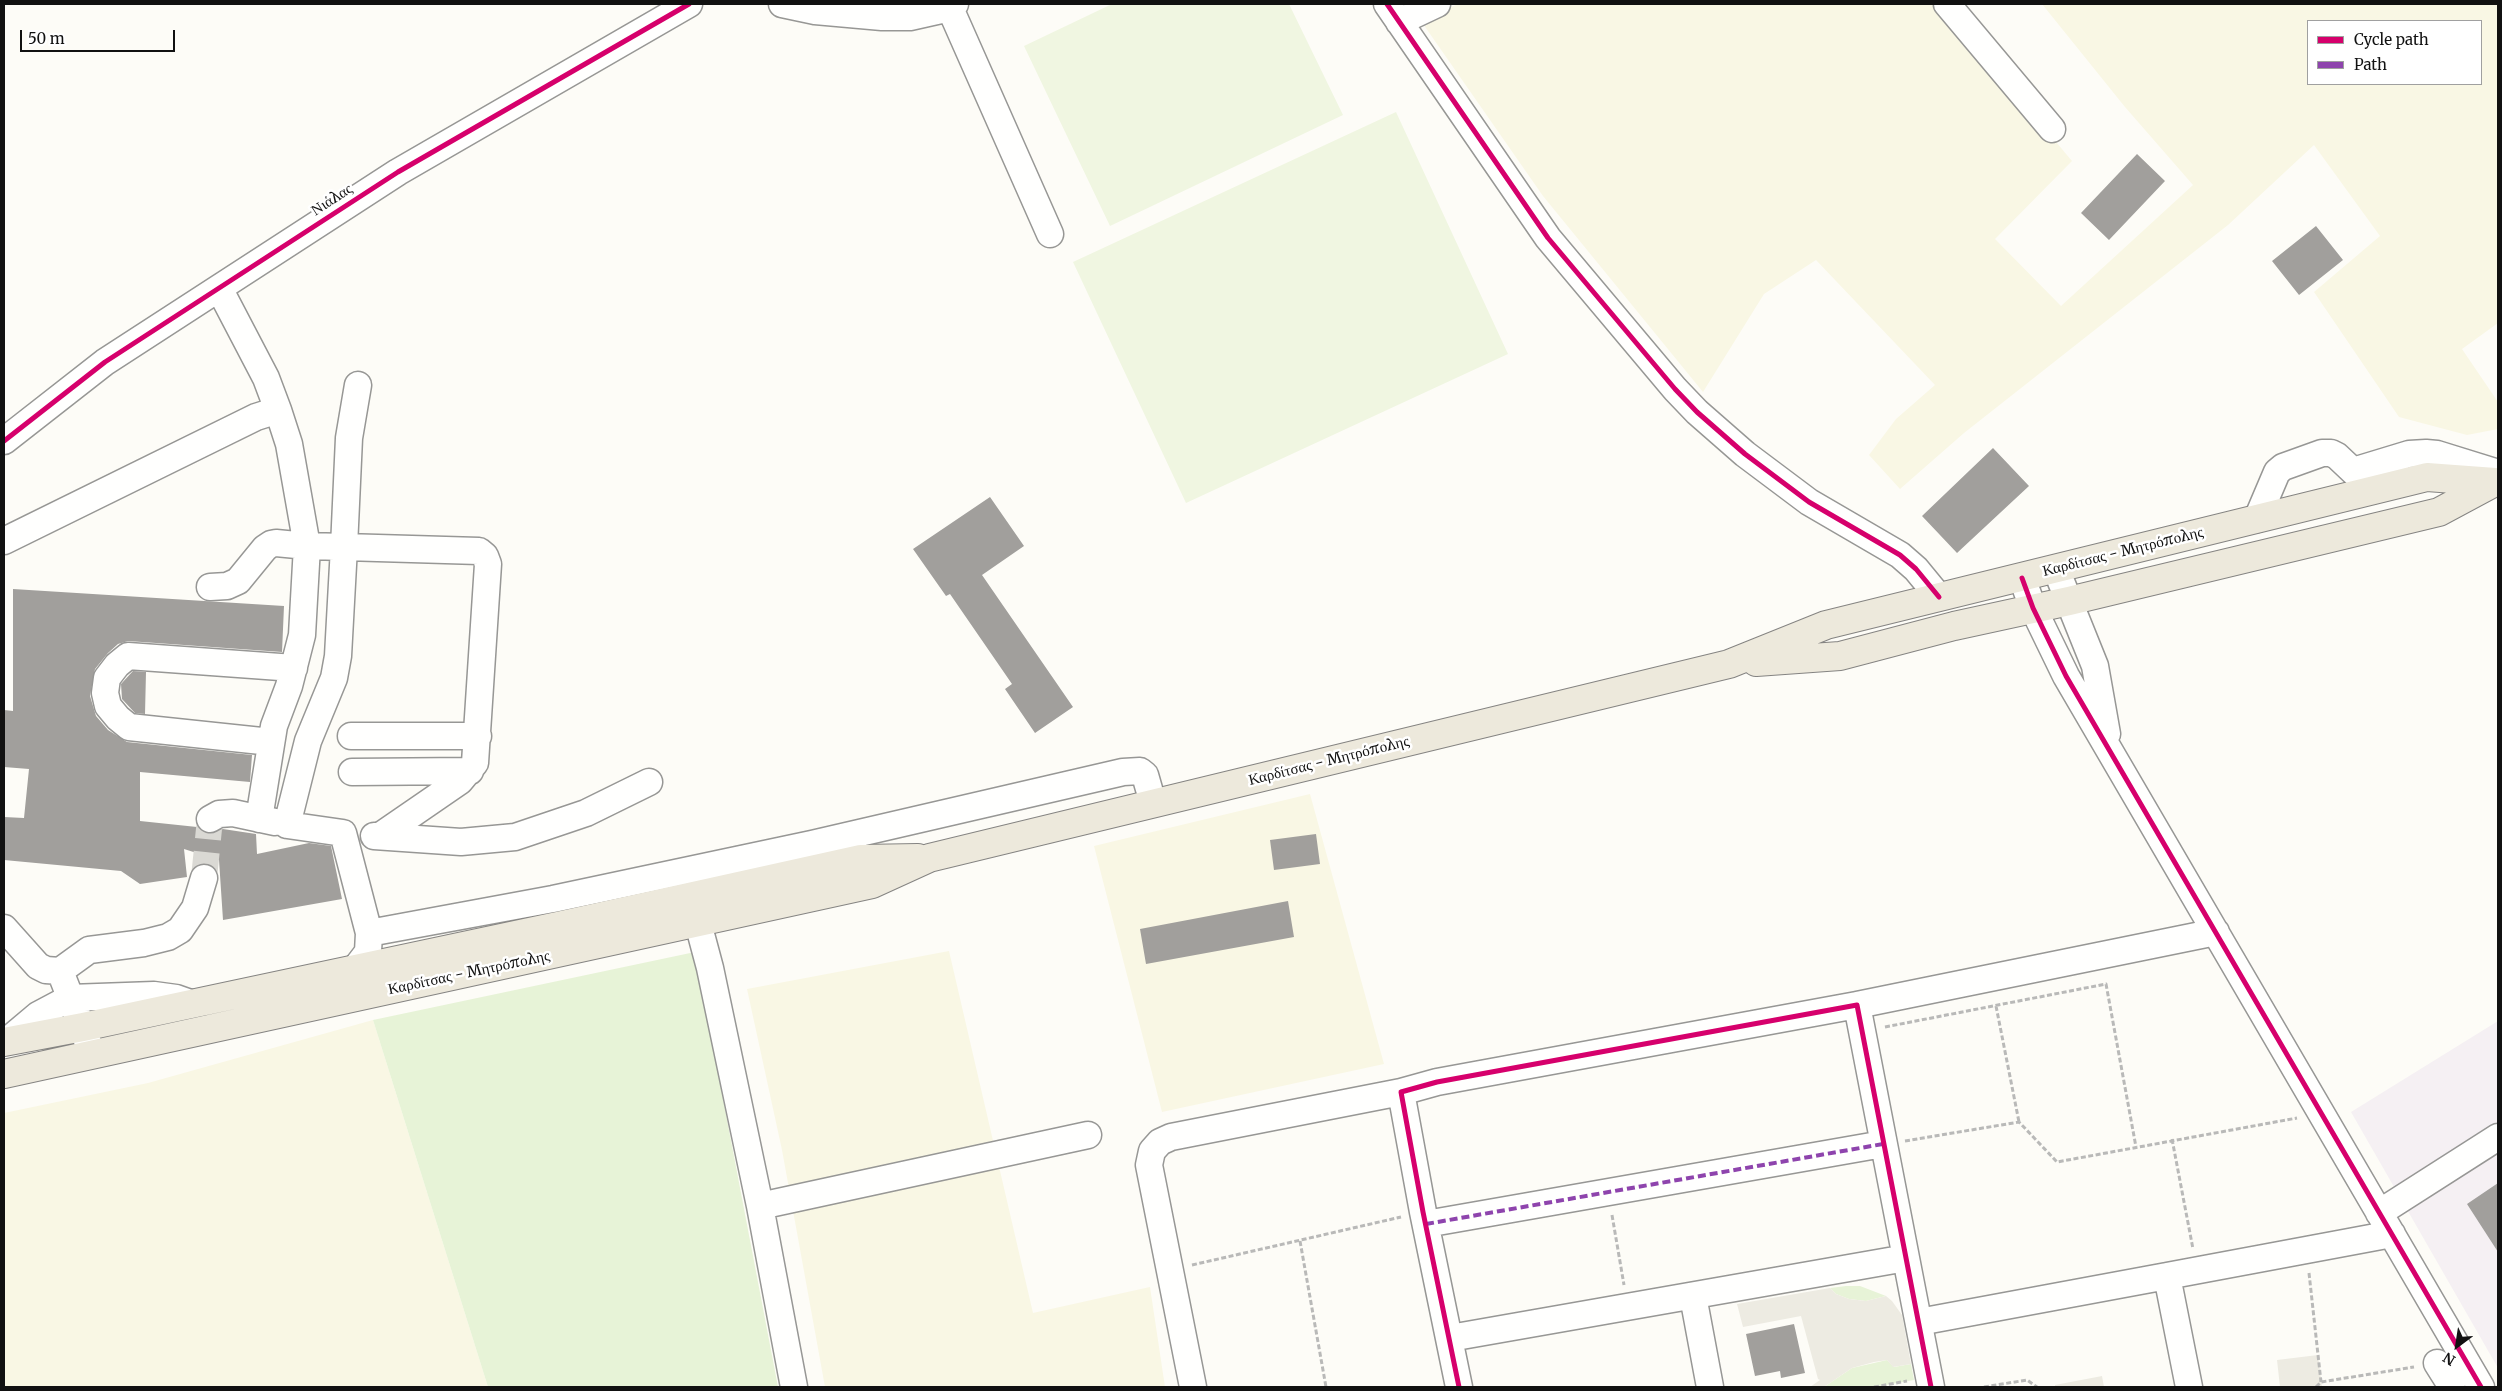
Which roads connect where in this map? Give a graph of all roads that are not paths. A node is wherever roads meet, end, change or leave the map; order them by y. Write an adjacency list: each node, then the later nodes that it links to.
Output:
1 (689, 4): 9 (street, Νιάλας)
2 (782, 4): 5 (street)
3 (1437, 4): 6 (street)
4 (1947, 4): 7 (street)
5 (952, 6): 8 (street)
6 (1393, 13): 23 (street)
7 (2052, 129)
8 (1050, 234)
9 (219, 288): 11 (street); 12 (street, Νιάλας)
10 (358, 385): 19 (street)
11 (278, 410): 17 (street); 18 (street)
12 (4, 441)
13 (2353, 471): 14 (street); 15 (street); 16 (street)
14 (2497, 479): 15 (main road, Καρδίτσας - Μητρόπολης); 24 (main road, Καρδίτσας - Μητρόπολης)
15 (2373, 490): 16 (main road, Καρδίτσας - Μητρόπολης)
16 (2257, 519): 20 (main road, Καρδίτσας - Μητρόπολης)
17 (4, 540)
18 (307, 546): 19 (street); 22 (street); 27 (street)
19 (344, 547): 29 (street); 38 (street)
20 (2056, 569): 21 (main road, Καρδίτσας - Μητρόπολης); 24 (street)
21 (2022, 578): 23 (main road, Καρδίτσας - Μητρόπολης); 25 (street)
22 (210, 587)
23 (1939, 597): 26 (main road, Καρδίτσας - Μητρόπολης)
24 (2069, 601): 25 (main road, Καρδίτσας - Μητρόπολης); 31 (street)
25 (2033, 608): 26 (main road, Καρδίτσας - Μητρόπολης); 31 (street)
26 (1729, 664): 35 (main road, Καρδίτσας - Μητρόπολης)
27 (294, 668): 30 (street); 30 (street)
28 (351, 736): 29 (street)
29 (478, 736): 32 (street)
30 (271, 742): 37 (street)
31 (2110, 750): 49 (street)
32 (470, 771): 33 (street); 40 (street)
33 (352, 772)
34 (649, 782): 40 (street)
35 (1152, 803): 41 (main road, Καρδίτσας - Μητρόπολης); 43 (street)
36 (210, 819): 37 (street)
37 (259, 819): 38 (street)
38 (287, 825): 39 (street)
39 (343, 833): 40 (street); 50 (street)
40 (380, 836)
41 (929, 858): 45 (main road, Καρδίτσας - Μητρόπολης); 46 (main road, Καρδίτσας - Μητρόπολης)
42 (204, 878): 55 (street)
43 (586, 892): 44 (street); 45 (street)
44 (553, 899): 47 (street); 50 (street)
45 (593, 918): 47 (main road, Καρδίτσας - Μητρόπολης); 51 (street)
46 (698, 923): 51 (main road, Καρδίτσας - Μητρόπολης); 67 (street)
47 (558, 926): 52 (street); 53 (main road, Καρδίτσας - Μητρόπολης)
48 (4, 928): 55 (street)
49 (2216, 932): 58 (street); 69 (street)
50 (369, 933): 53 (street); 54 (street)
51 (601, 944): 52 (main road, Καρδίτσας - Μητρόπολης)
52 (563, 952): 61 (main road, Καρδίτσας - Μητρόπολης)
53 (403, 959): 54 (main road, Καρδίτσας - Μητρόπολης)
54 (356, 969): 57 (main road, Καρδίτσας - Μητρόπολης)
55 (60, 971): 56 (street)
56 (70, 998): 57 (street); 59 (street); 60 (street)
57 (193, 1004): 59 (main road, Καρδίτσας - Μητρόπολης)
58 (1857, 1005): 63 (street); 66 (street)
59 (83, 1028): 60 (main road, Καρδίτσας - Μητρόπολης); 61 (street)
60 (5, 1042)
61 (93, 1056): 62 (main road, Καρδίτσας - Μητρόπολης)
62 (4, 1074)
63 (1401, 1092): 68 (street); 78 (street)
64 (1088, 1135): 67 (street)
65 (2498, 1137): 69 (street)
66 (1883, 1144): 68 (street); 70 (street)
67 (760, 1206): 77 (street)
68 (1425, 1218): 74 (street)
69 (2385, 1223): 71 (street); 83 (street)
70 (1906, 1258): 72 (street); 73 (street)
71 (2167, 1276): 73 (street); 81 (street)
72 (1693, 1296): 74 (street); 80 (street)
73 (1919, 1322): 76 (street)
74 (1450, 1338): 79 (street)
75 (2438, 1363): 82 (street)
76 (1930, 1382)
77 (794, 1387)
78 (1193, 1387)
79 (1459, 1387)
80 (1710, 1387)
81 (2188, 1387)
82 (2452, 1387)
83 (2481, 1387)

